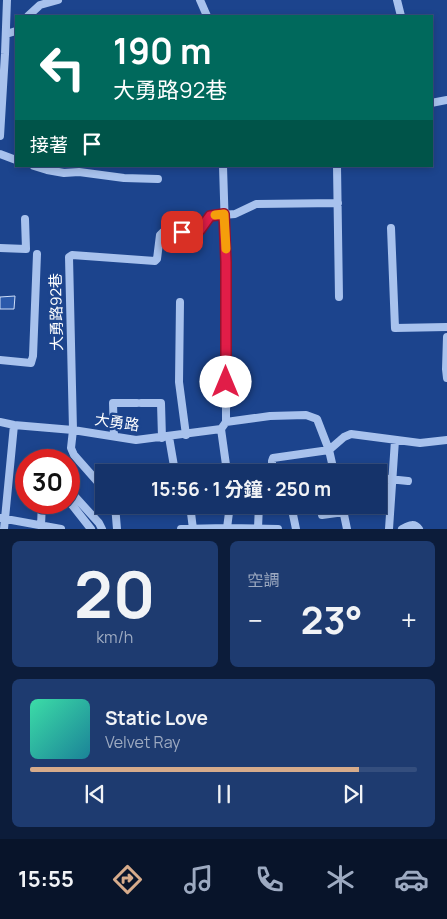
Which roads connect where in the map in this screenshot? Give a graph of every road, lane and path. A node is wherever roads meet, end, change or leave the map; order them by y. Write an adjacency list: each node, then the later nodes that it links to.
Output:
1 (7, 0): 8 (street)
2 (58, 0): 5 (street)
3 (200, 0): 6 (street)
4 (397, 0): 7 (street)
5 (29, 15)
6 (207, 15)
7 (401, 15)
8 (4, 32): 11 (street)
9 (447, 100): 10 (street)
10 (433, 103)
11 (0, 136)
12 (0, 154): 13 (street)
13 (15, 160)
14 (37, 167): 17 (street)
15 (223, 167): 19 (street)
16 (337, 167): 18 (street)
17 (158, 179)
18 (338, 203): 19 (street, 大勇路92巷); 24 (street)
19 (224, 214): 31 (street); 34 (street, 大勇路92巷)
20 (25, 218): 22 (street)
21 (391, 228): 26 (street)
22 (0, 248)
23 (36, 254): 28 (street)
24 (339, 297)
25 (180, 302): 35 (street)
26 (447, 327)
27 (447, 337): 29 (street)
28 (0, 360)
29 (447, 378)
30 (0, 422): 32 (street, 大勇路)
31 (226, 422): 33 (street); 40 (street)
32 (14, 425): 34 (street, 大勇路); 57 (street)
33 (221, 429): 35 (street, 大勇路); 42 (street)
34 (73, 430): 36 (street, 大勇路); 45 (street)
35 (186, 435): 37 (street, 大勇路)
36 (114, 436): 37 (street, 大勇路); 37 (street)
37 (166, 437): 41 (street)
38 (395, 440): 39 (street); 40 (street); 47 (street)
39 (447, 440)
40 (329, 450): 43 (street); 44 (street)
41 (173, 464)
42 (226, 464)
43 (272, 464)
44 (332, 464)
45 (95, 479)
46 (387, 479): 47 (street)
47 (392, 480): 48 (street); 72 (street)
48 (408, 481)
49 (80, 502): 66 (street)
50 (79, 514): 65 (street)
51 (116, 514): 67 (street)
52 (191, 514): 59 (street)
53 (229, 514): 61 (street)
54 (258, 514): 62 (street)
55 (293, 514): 70 (street)
56 (344, 514): 71 (street)
57 (3, 519): 58 (street); 63 (street)
58 (36, 526): 64 (street)
59 (193, 528): 60 (street); 68 (street)
60 (216, 528): 61 (street)
61 (228, 528): 62 (street)
62 (258, 528): 69 (street)
63 (4, 529)
64 (58, 529)
65 (91, 529)
66 (102, 529)
67 (117, 529)
68 (181, 529)
69 (278, 529)
70 (295, 529)
71 (347, 529)
72 (389, 529)
73 (402, 529): 74 (street)
74 (419, 529)

